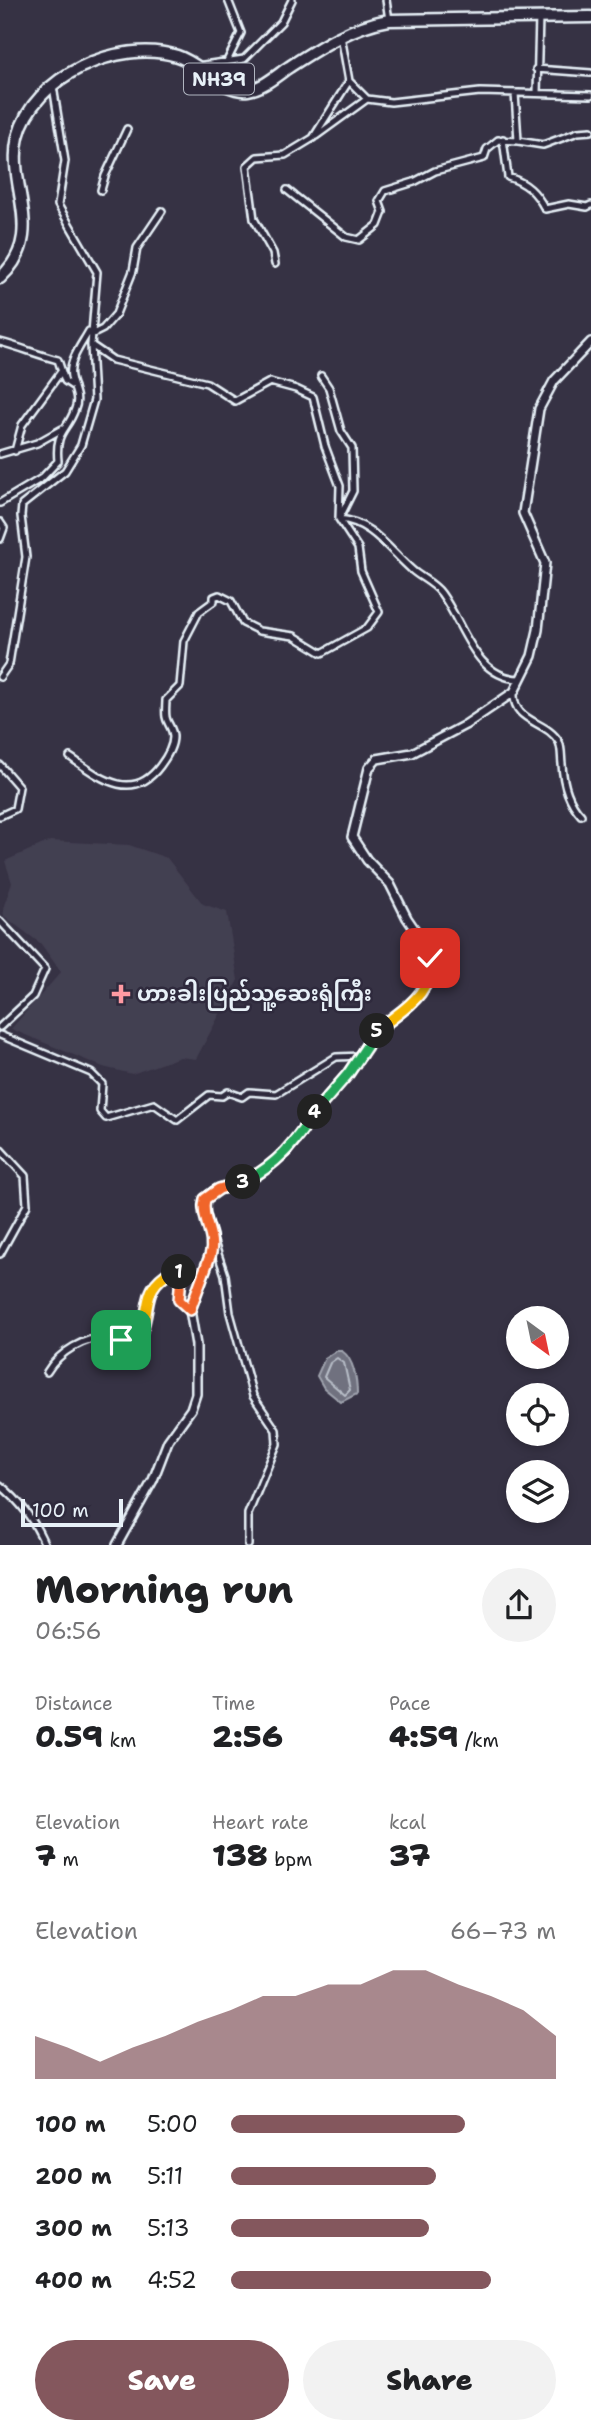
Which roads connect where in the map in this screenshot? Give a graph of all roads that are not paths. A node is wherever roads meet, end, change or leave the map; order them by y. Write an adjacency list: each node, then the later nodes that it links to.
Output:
1 (228, 0): 8 (street)
2 (292, 0): 8 (street)
3 (386, 0): 6 (street)
4 (539, 17): 5 (highway, NH39); 6 (highway, NH39); 10 (street)
5 (591, 17)
6 (389, 20): 7 (highway, NH39)
7 (341, 36): 9 (highway, NH39); 12 (street)
8 (226, 61): 9 (street)
9 (197, 66): 13 (highway, NH39)
10 (536, 69): 11 (street); 15 (street)
11 (591, 73)
12 (349, 81): 17 (street); 20 (street)
13 (53, 86): 28 (highway, NH39); 29 (street)
14 (516, 93): 15 (street); 17 (street); 22 (street)
15 (537, 93): 16 (street)
16 (591, 95)
17 (367, 99): 20 (street)
18 (127, 129): 23 (street)
19 (591, 131): 22 (street)
20 (313, 138): 27 (street)
21 (503, 139): 22 (street); 24 (street); 25 (street)
22 (518, 141)
23 (101, 190)
24 (287, 190)
25 (591, 205)
26 (162, 211): 29 (street)
27 (275, 264)
28 (0, 278)
29 (91, 332): 32 (street); 35 (street)
30 (0, 342): 33 (street)
31 (591, 342): 44 (street)
32 (90, 345): 40 (street); 43 (street)
33 (60, 373): 35 (street); 37 (street)
34 (321, 376): 40 (street)
35 (75, 387): 36 (street)
36 (62, 429): 37 (street); 39 (street)
37 (15, 451): 38 (street)
38 (0, 454)
39 (0, 503)
40 (340, 519): 44 (street); 46 (street)
41 (0, 522): 42 (street)
42 (0, 539)
43 (0, 677)
44 (520, 680): 45 (street)
45 (514, 692): 48 (street); 53 (street)
46 (70, 757)
47 (0, 765): 49 (street)
48 (581, 815)
49 (0, 816)
50 (0, 921): 51 (street)
51 (0, 1027)
52 (0, 1035): 53 (street)
53 (362, 1056): 55 (street)
54 (0, 1149): 56 (street)
55 (212, 1236): 57 (street); 62 (street)
56 (0, 1254)
57 (190, 1310): 58 (street); 61 (street)
58 (47, 1373)
59 (0, 1485): 60 (street)
60 (45, 1545)
61 (117, 1545)
62 (248, 1545)

